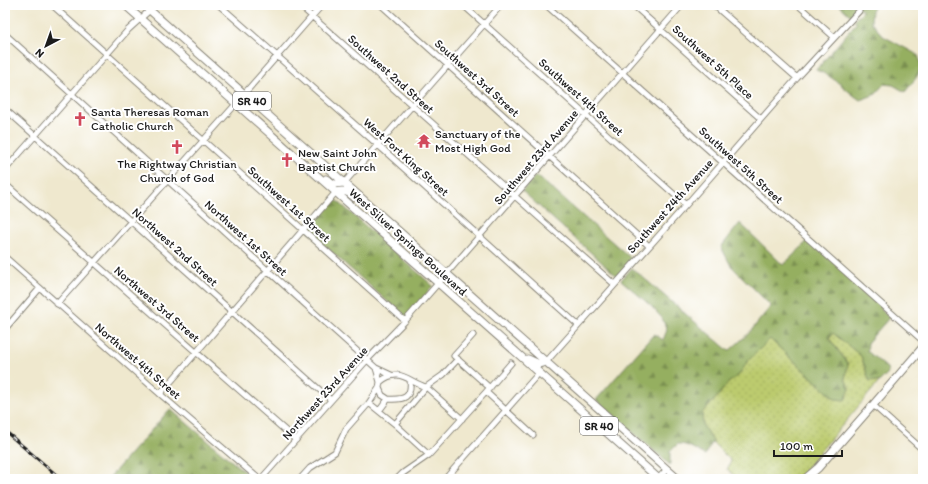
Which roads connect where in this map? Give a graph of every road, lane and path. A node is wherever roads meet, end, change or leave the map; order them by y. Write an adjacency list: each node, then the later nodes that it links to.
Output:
1 (52, 5): 23 (street, Southwest 1st Street)
2 (125, 5): 18 (main road, West Silver Springs Boulevard / SR 40)
3 (144, 5): 15 (main road, West Silver Springs Boulevard / SR 40)
4 (219, 5): 24 (street, West Fort King Street)
5 (299, 5): 17 (street, Southwest 2nd Street)
6 (322, 5): 17 (street)
7 (381, 5): 25 (street, Southwest 3rd Street)
8 (463, 5): 19 (street, Southwest 4th Street)
9 (501, 5): 19 (street)
10 (546, 5): 26 (street, Southwest 5th Street)
11 (633, 5): 20 (street, Southwest 5th Place)
12 (682, 5): 20 (street, Southwest 23rd Avenue)
13 (714, 5): 27 (street)
14 (798, 5): 22 (street)
15 (150, 10): 18 (street); 30 (main road, West Silver Springs Boulevard / SR 40)
16 (859, 11): 22 (street, Southwest 24th Avenue)
17 (312, 16): 24 (street); 33 (street, Southwest 2nd Street)
18 (141, 19): 23 (street); 29 (main road, West Silver Springs Boulevard / SR 40)
19 (484, 24): 25 (street); 35 (street, Southwest 4th Street)
20 (661, 30): 26 (street, Southwest 23rd Avenue); 36 (street, Southwest 5th Place)
21 (5, 34): 28 (street, Northwest 1st Street)
22 (834, 37): 27 (street, Southwest 24th Avenue)
23 (107, 54): 28 (street); 38 (street, Southwest 1st Street)
24 (277, 56): 30 (street); 39 (street, West Fort King Street)
25 (448, 66): 33 (street); 40 (street, Southwest 3rd Street)
26 (623, 73): 35 (street, Southwest 23rd Avenue); 41 (street, Southwest 5th Street)
27 (797, 78): 36 (street, Southwest 24th Avenue)
28 (72, 94): 37 (street); 44 (street, Northwest 1st Street)
29 (226, 94): 30 (main road); 31 (main road, West Silver Springs Boulevard / SR 40)
30 (244, 94): 32 (main road, West Silver Springs Boulevard / SR 40)
31 (236, 104): 32 (main road); 38 (street); 42 (main road, West Silver Springs Boulevard / SR 40)
32 (256, 104): 45 (main road, West Silver Springs Boulevard / SR 40)
33 (412, 105): 39 (street); 48 (street, Southwest 2nd Street)
34 (5, 109): 37 (street, Northwest 2nd Street)
35 (586, 114): 40 (street, Southwest 23rd Avenue); 49 (street, Southwest 4th Street)
36 (761, 119): 41 (street, Southwest 24th Avenue)
37 (35, 136): 43 (street); 51 (street, Northwest 2nd Street)
38 (204, 140): 44 (street); 52 (street, Southwest 1st Street)
39 (377, 144): 45 (street); 53 (street, West Fort King Street)
40 (550, 156): 48 (street, Southwest 23rd Avenue); 54 (street, Southwest 3rd Street)
41 (723, 162): 49 (street, Southwest 24th Avenue); 68 (street, Southwest 5th Street)
42 (302, 163): 45 (main road); 47 (main road, West Silver Springs Boulevard / SR 40)
43 (5, 170)
44 (168, 180): 51 (street); 57 (street, Northwest 1st Street)
45 (344, 183): 50 (main road, West Silver Springs Boulevard / SR 40)
46 (5, 184): 56 (street, Northwest 3rd Street)
47 (336, 192): 50 (main road); 52 (street); 59 (main road, West Silver Springs Boulevard / SR 40)
48 (514, 197): 53 (street, Southwest 23rd Avenue); 60 (street, Southwest 2nd Street)
49 (686, 205): 54 (street, Southwest 24th Avenue)
50 (387, 221): 58 (main road, West Silver Springs Boulevard / SR 40)
51 (131, 222): 56 (street); 63 (street, Northwest 2nd Street)
52 (303, 230): 57 (street); 64 (street, Southwest 1st Street)
53 (479, 238): 58 (street, Southwest 23rd Avenue); 65 (street, West Fort King Street)
54 (649, 246): 60 (street, Southwest 24th Avenue)
55 (5, 257): 61 (street, Northwest 4th Street)
56 (94, 263): 62 (street); 70 (street, Northwest 3rd Street)
57 (268, 270): 63 (street); 73 (street, Northwest 1st Street)
58 (446, 273): 59 (street, Southwest 23rd Avenue); 74 (main road, West Silver Springs Boulevard / SR 40)
59 (438, 283): 64 (street, Southwest 23rd Avenue); 71 (main road, West Silver Springs Boulevard / SR 40)
60 (614, 284): 65 (street, Southwest 24th Avenue)
61 (40, 288): 62 (street, Northwest 4th Street); 66 (street)
62 (57, 304): 86 (street, Northwest 4th Street)
63 (232, 312): 70 (street); 88 (street, Northwest 2nd Street)
64 (405, 321): 73 (street, Northwest 23rd Avenue)
65 (578, 325): 74 (street, Southwest 24th Avenue)
66 (6, 326)
67 (473, 335): 72 (street)
68 (923, 341)
69 (923, 347): 90 (main road)
70 (196, 352): 86 (street); 96 (street, Northwest 3rd Street)
71 (521, 356): 74 (main road); 77 (main road, West Silver Springs Boulevard / SR 40)
72 (458, 359): 82 (street); 84 (street)
73 (368, 360): 76 (street, Northwest 1st Street); 88 (street, Northwest 23rd Avenue)
74 (546, 362): 79 (main road, West Silver Springs Boulevard / SR 40)
75 (511, 364): 84 (street)
76 (376, 368): 78 (street); 81 (street)
77 (539, 373): 79 (main road); 92 (street); 105 (main road, West Silver Springs Boulevard / SR 40)
78 (391, 375): 80 (street); 81 (street)
79 (561, 376): 100 (main road, West Silver Springs Boulevard / SR 40)
80 (410, 380): 82 (street); 87 (street)
81 (380, 382): 83 (street)
82 (426, 387): 93 (street); 94 (street)
83 (379, 388): 87 (street); 89 (street)
84 (490, 388): 85 (street)
85 (486, 392): 92 (street); 93 (street)
86 (160, 394): 101 (street, Northwest 4th Street)
87 (388, 399): 91 (street)
88 (331, 400): 96 (street, Northwest 23rd Avenue)
89 (369, 403): 91 (street); 102 (street)
90 (873, 405): 97 (street); 99 (main road)
91 (379, 411): 94 (street)
92 (506, 411): 95 (street); 104 (street)
93 (462, 419): 98 (street)
94 (395, 424): 98 (street)
95 (533, 435)
96 (296, 440): 101 (street, Northwest 23rd Avenue)
97 (923, 450)
98 (429, 455): 103 (street)
99 (818, 468): 107 (main road); 108 (main road)
100 (667, 469): 105 (street); 106 (main road, West Silver Springs Boulevard / SR 40)
101 (260, 479)
102 (302, 479)
103 (397, 479)
104 (445, 479)
105 (658, 479)
106 (678, 479)
107 (805, 479)
108 (809, 479)

